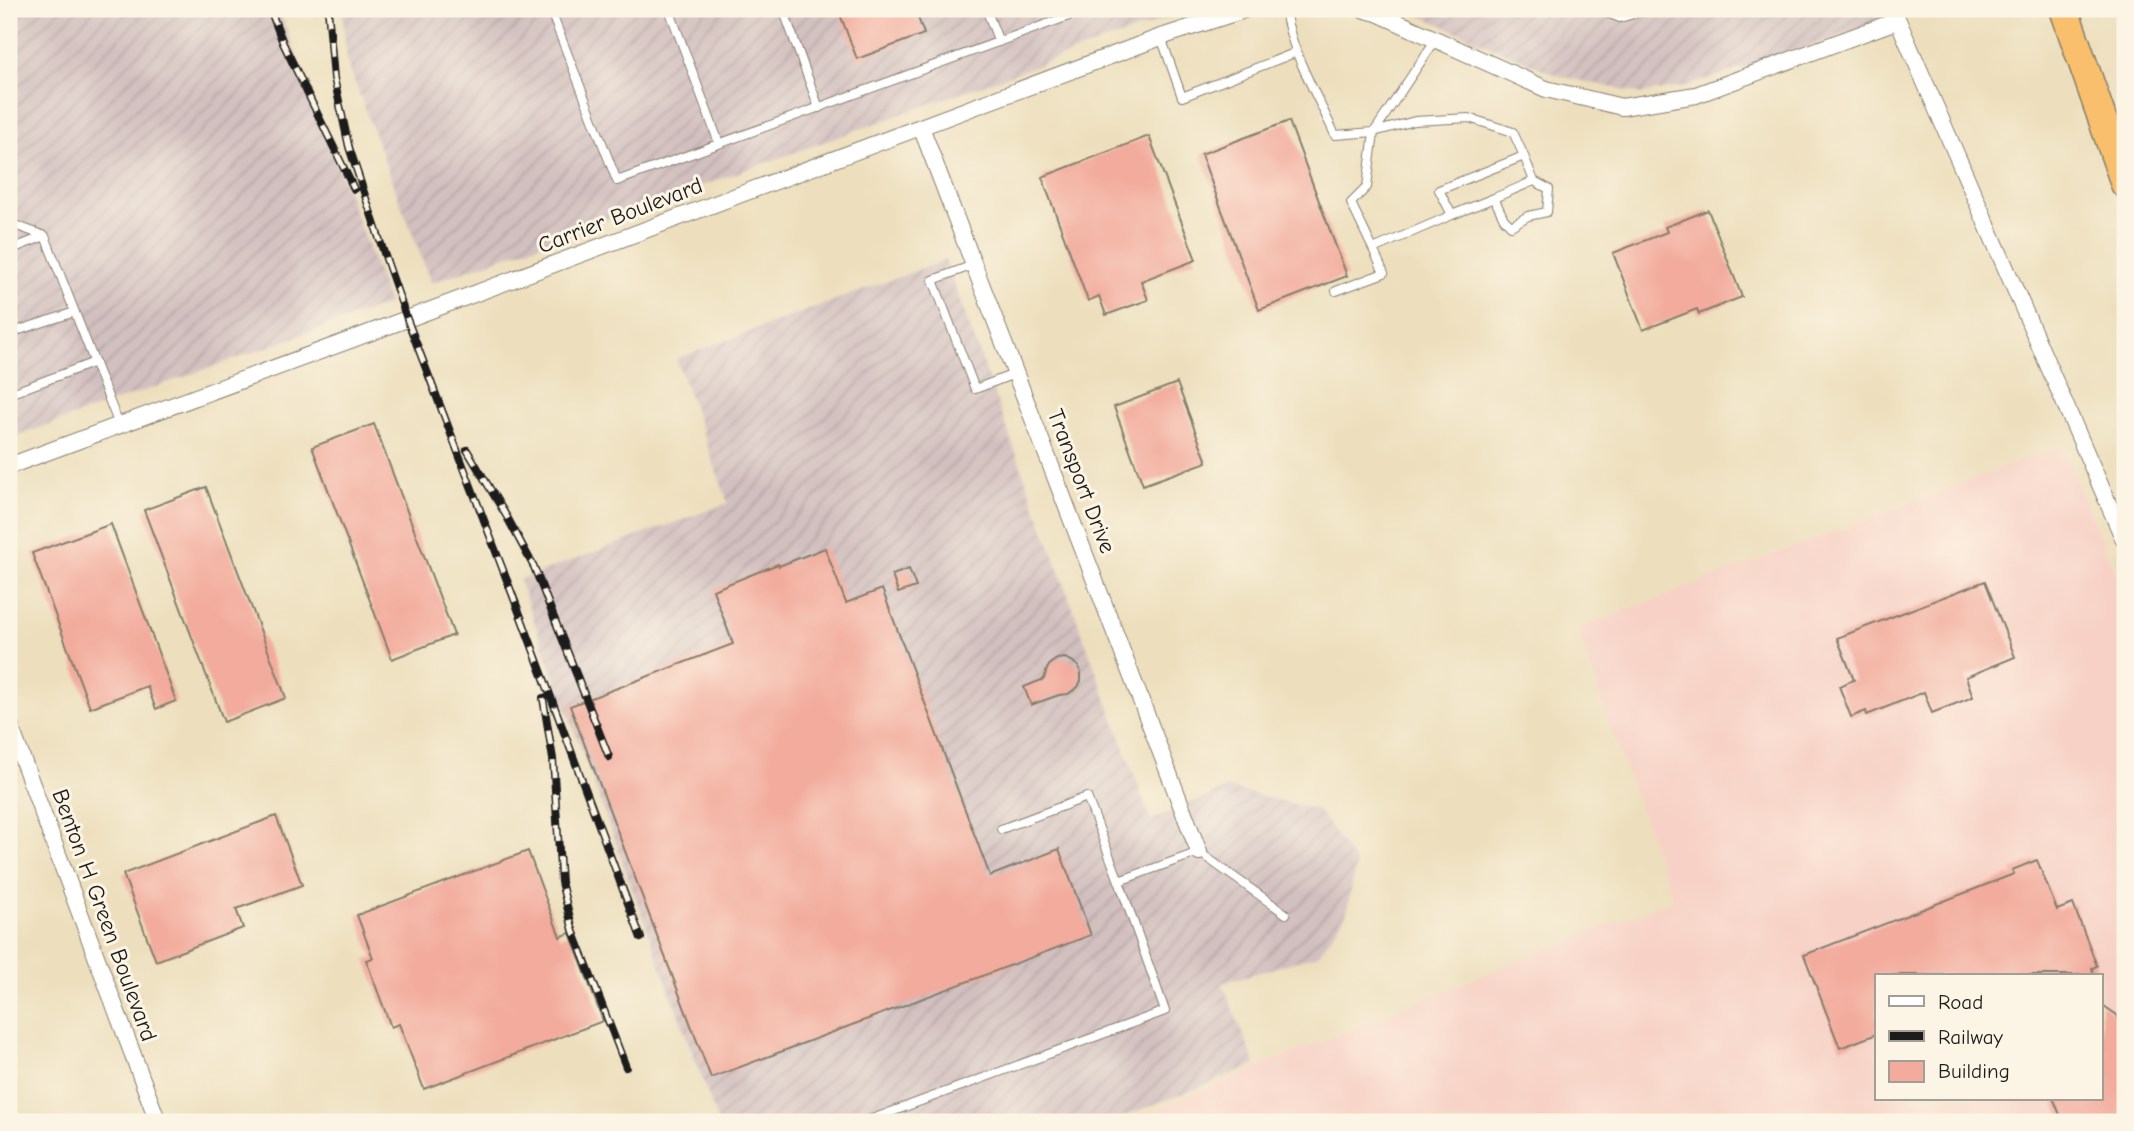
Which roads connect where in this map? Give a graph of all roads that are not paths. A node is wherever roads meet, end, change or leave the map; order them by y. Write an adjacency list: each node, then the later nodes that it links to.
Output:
1 (550, 9): 20 (lane)
2 (669, 9): 20 (lane)
3 (783, 9): 17 (lane)
4 (986, 9): 15 (lane)
5 (1088, 9): 15 (lane)
6 (1247, 9): 13 (street, Carrier Boulevard)
7 (1285, 9): 16 (lane)
8 (1362, 9): 14 (street)
9 (1597, 9): 10 (lane)
10 (1650, 9)
11 (2064, 9): 23 (highway)
12 (1895, 15): 14 (street); 39 (street)
13 (1161, 37): 16 (lane); 18 (street, Carrier Boulevard)
14 (1436, 39): 19 (lane)
15 (999, 42): 17 (lane)
16 (1297, 52): 19 (lane)
17 (819, 108): 20 (lane)
18 (921, 127): 30 (street, Transport Drive); 37 (street, Carrier Boulevard)
19 (1374, 132): 21 (lane); 28 (lane)
20 (719, 143)
21 (1524, 156): 22 (lane); 25 (lane)
22 (1534, 181): 24 (lane); 24 (lane)
23 (2125, 184)
24 (1494, 198): 25 (lane)
25 (1452, 215): 28 (lane)
26 (9, 223): 27 (lane)
27 (45, 236): 29 (lane); 32 (lane)
28 (1373, 249): 31 (lane)
29 (9, 250)
30 (975, 264): 35 (street, Transport Drive); 35 (lane)
31 (1336, 291)
32 (75, 312): 33 (lane); 34 (lane)
33 (10, 333)
34 (95, 362): 36 (lane); 37 (lane)
35 (1017, 373): 42 (street, Transport Drive)
36 (9, 394)
37 (119, 425): 38 (street, Carrier Boulevard)
38 (9, 466)
39 (2125, 542)
40 (9, 723): 45 (street, Benton H Green Boulevard)
41 (1001, 829): 43 (lane)
42 (1199, 852): 43 (lane); 44 (lane)
43 (1119, 881): 46 (lane)
44 (1286, 914)
45 (158, 1122)
46 (864, 1122)

